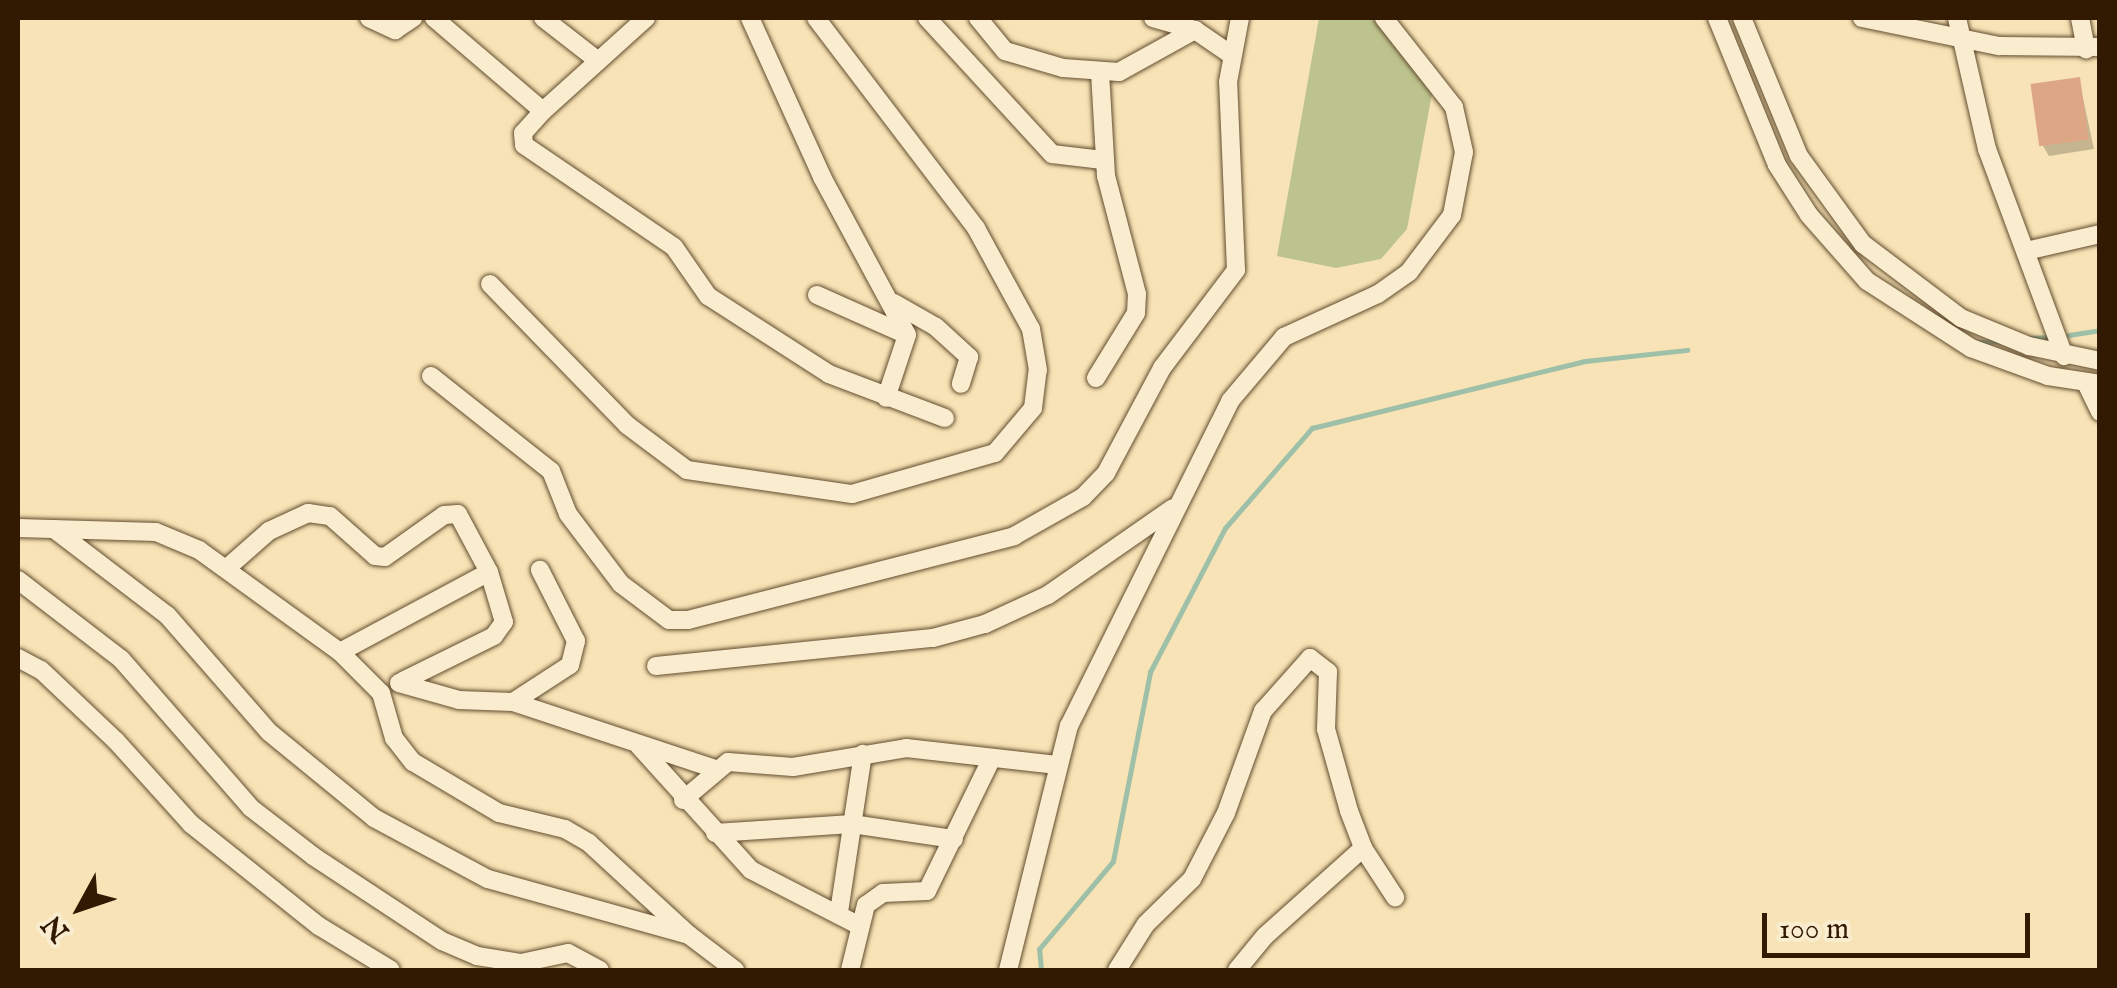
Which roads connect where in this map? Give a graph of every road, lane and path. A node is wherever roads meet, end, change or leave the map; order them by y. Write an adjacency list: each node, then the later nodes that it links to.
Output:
1 (369, 18): 2 (street)
2 (412, 18)
3 (434, 18): 24 (street)
4 (543, 18): 22 (street)
5 (646, 18): 22 (street)
6 (750, 18): 30 (street)
7 (816, 18): 28 (street)
8 (927, 18): 25 (street)
9 (978, 18): 23 (street)
10 (1153, 18): 18 (street)
11 (1240, 18): 21 (street)
12 (1384, 18): 41 (street)
13 (1717, 18): 36 (street)
14 (1742, 18): 32 (street)
15 (1862, 18): 19 (street)
16 (1957, 18): 19 (street)
17 (2080, 18): 20 (street)
18 (1195, 30): 21 (street); 23 (street)
19 (1962, 40): 20 (street); 27 (street)
20 (2093, 48)
21 (1230, 54): 34 (street)
22 (597, 60): 24 (street)
23 (1100, 70): 25 (street)
24 (543, 112): 38 (street)
25 (1104, 160): 35 (street)
26 (2100, 234): 27 (street)
27 (2026, 251): 32 (street)
28 (490, 284)
29 (817, 296): 31 (street)
30 (894, 304): 31 (street); 37 (street)
31 (907, 336): 38 (street)
32 (2064, 356): 33 (street)
33 (2100, 362)
34 (431, 376)
35 (1096, 378)
36 (2092, 383): 39 (street)
37 (961, 384)
38 (886, 398): 40 (street)
39 (2100, 412)
40 (945, 418)
41 (1174, 508): 50 (street); 57 (street)
42 (18, 528): 43 (street)
43 (54, 529): 44 (street); 67 (street)
44 (227, 568): 46 (street); 48 (street)
45 (540, 570): 53 (street)
46 (489, 572): 48 (street); 51 (street)
47 (18, 580): 68 (street)
48 (340, 652): 52 (street)
49 (18, 658): 70 (street)
50 (656, 666)
51 (404, 681): 52 (street); 53 (street)
52 (381, 693): 67 (street)
53 (513, 702): 54 (street)
54 (639, 746): 58 (street); 59 (street)
55 (863, 754): 56 (street); 58 (street); 60 (street)
56 (991, 760): 57 (street); 62 (street)
57 (1058, 764): 74 (street)
58 (716, 769): 59 (street)
59 (683, 800): 61 (street)
60 (852, 824): 61 (street); 62 (street); 65 (street)
61 (715, 833): 65 (street)
62 (954, 839): 66 (street)
63 (1362, 848): 64 (street); 75 (street); 76 (street)
64 (1394, 897)
65 (840, 912): 66 (street)
66 (860, 926): 73 (street)
67 (689, 936): 72 (street)
68 (474, 964): 69 (street)
69 (534, 965): 71 (street)
70 (391, 970)
71 (600, 970)
72 (734, 970)
73 (850, 970)
74 (1008, 970)
75 (1117, 970)
76 (1237, 970)

